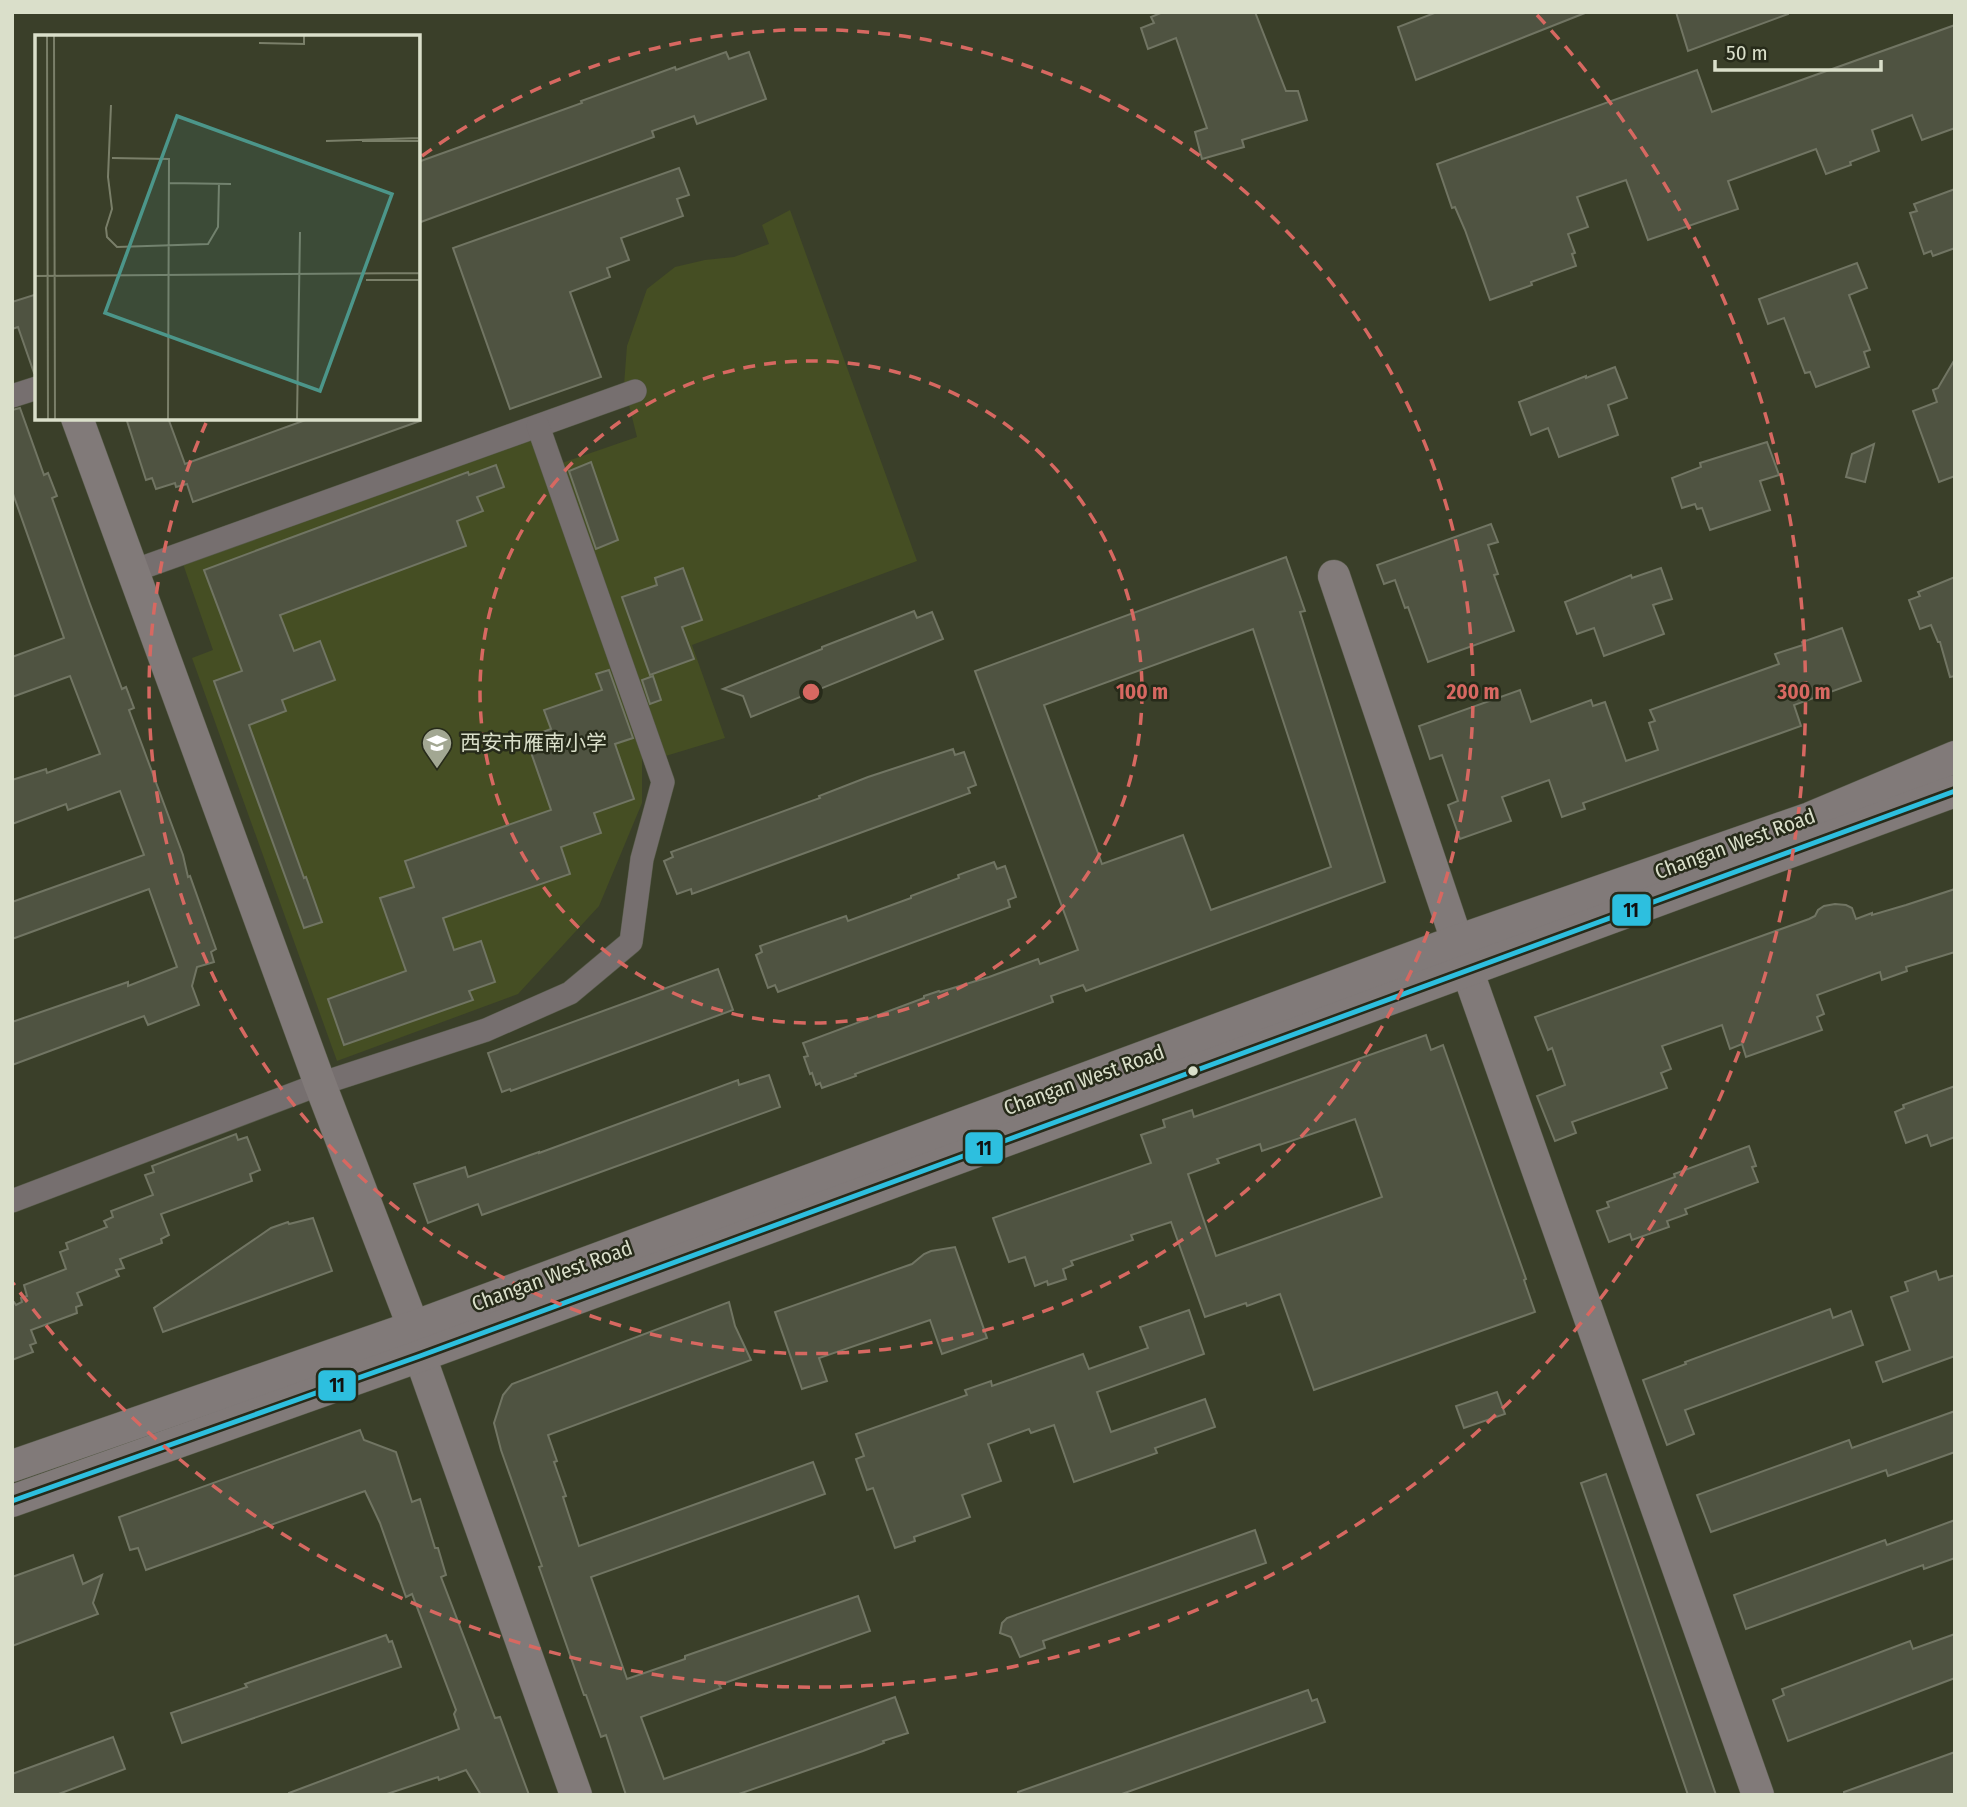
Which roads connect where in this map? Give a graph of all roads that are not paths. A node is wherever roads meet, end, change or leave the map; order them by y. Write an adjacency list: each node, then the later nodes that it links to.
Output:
1 (35, 389): 3 (street)
2 (635, 391): 5 (street)
3 (12, 396)
4 (78, 420): 6 (main road)
5 (538, 426): 6 (street); 11 (street)
6 (133, 571): 11 (main road)
7 (1335, 576): 10 (main road)
8 (1955, 757): 10 (main road, Changan West Road)
9 (1955, 791): 10 (main road, Changan West Road)
10 (1463, 956): 13 (main road, Changan West Road); 17 (main road)
11 (320, 1084): 12 (street); 13 (main road)
12 (12, 1200)
13 (417, 1341): 14 (main road, Changan West Road); 15 (main road, Changan West Road); 16 (main road)
14 (12, 1466)
15 (12, 1501)
16 (576, 1795)
17 (1758, 1795)

